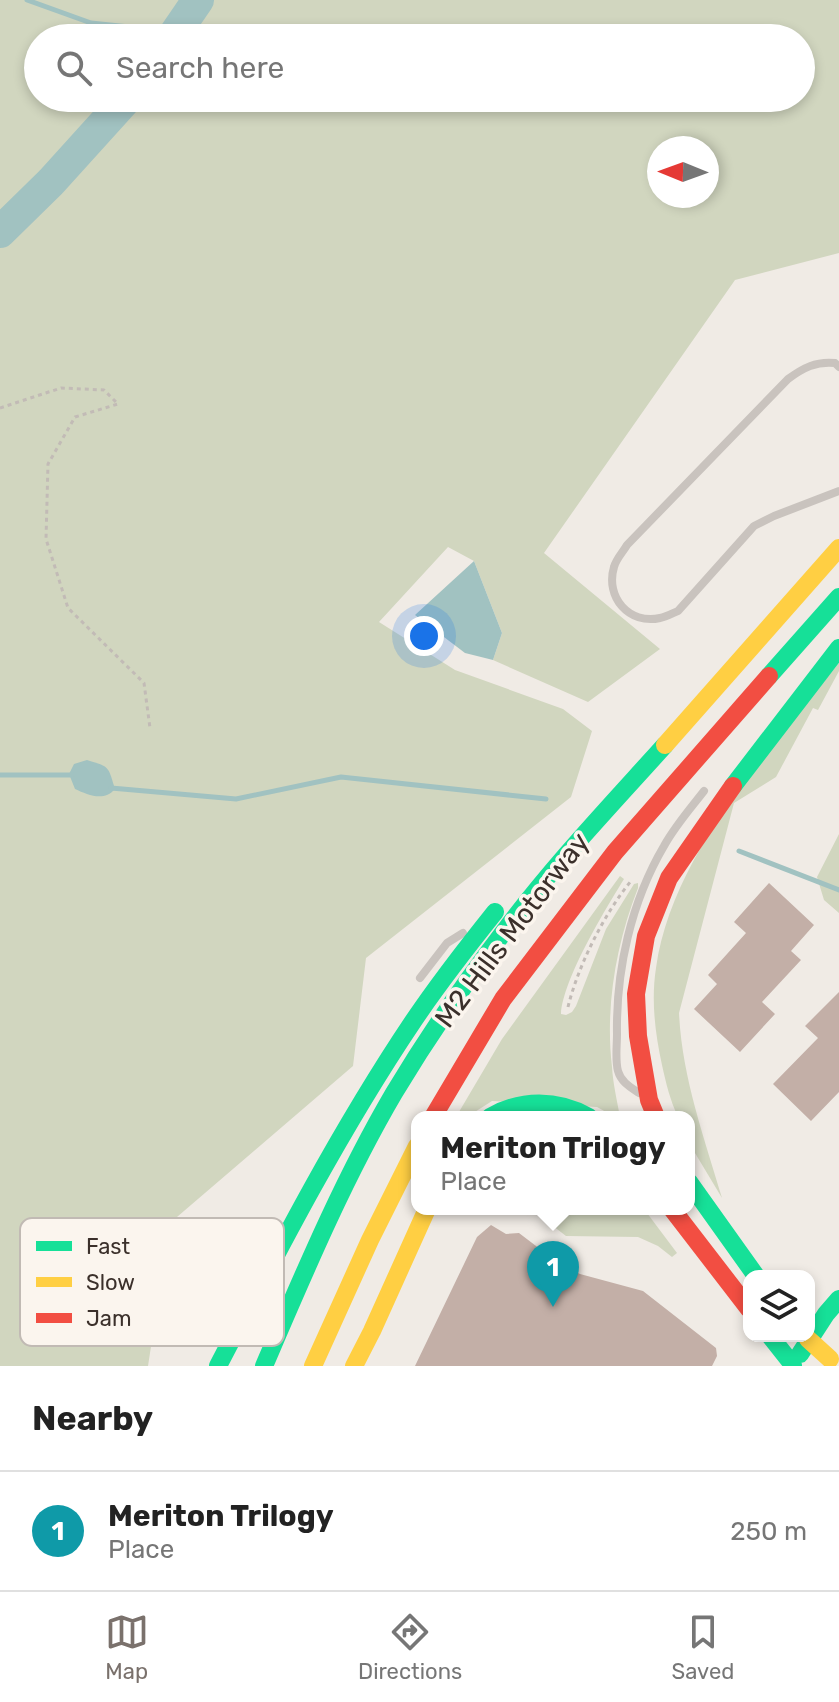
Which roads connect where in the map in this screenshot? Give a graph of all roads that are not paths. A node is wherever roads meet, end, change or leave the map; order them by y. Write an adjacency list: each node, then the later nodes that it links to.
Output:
1 (839, 367): 2 (lane)
2 (839, 491)
3 (839, 548): 7 (main road, M2 Hills Motorway)
4 (839, 597): 11 (main road, M2 Hills Motorway)
5 (839, 648): 10 (main road)
6 (704, 791): 10 (lane)
7 (555, 868): 8 (main road); 22 (main road, M2 Hills Motorway)
8 (496, 911): 9 (lane); 18 (main road)
9 (420, 978)
10 (652, 1108)
11 (437, 1111)
12 (502, 1111): 13 (main road)
13 (579, 1111)
14 (411, 1158): 32 (main road)
15 (695, 1190): 19 (main road)
16 (424, 1215): 33 (main road)
17 (677, 1215): 21 (main road)
18 (284, 1242)
19 (752, 1270)
20 (839, 1299): 23 (main road)
21 (743, 1301)
22 (284, 1320)
23 (815, 1327)
24 (775, 1342): 34 (main road)
25 (804, 1342): 34 (main road)
26 (812, 1342): 29 (main road)
27 (229, 1346): 30 (main road)
28 (273, 1346): 31 (main road, M2 Hills Motorway)
29 (834, 1358)
30 (218, 1366)
31 (264, 1366)
32 (313, 1366)
33 (354, 1366)
34 (793, 1366)

